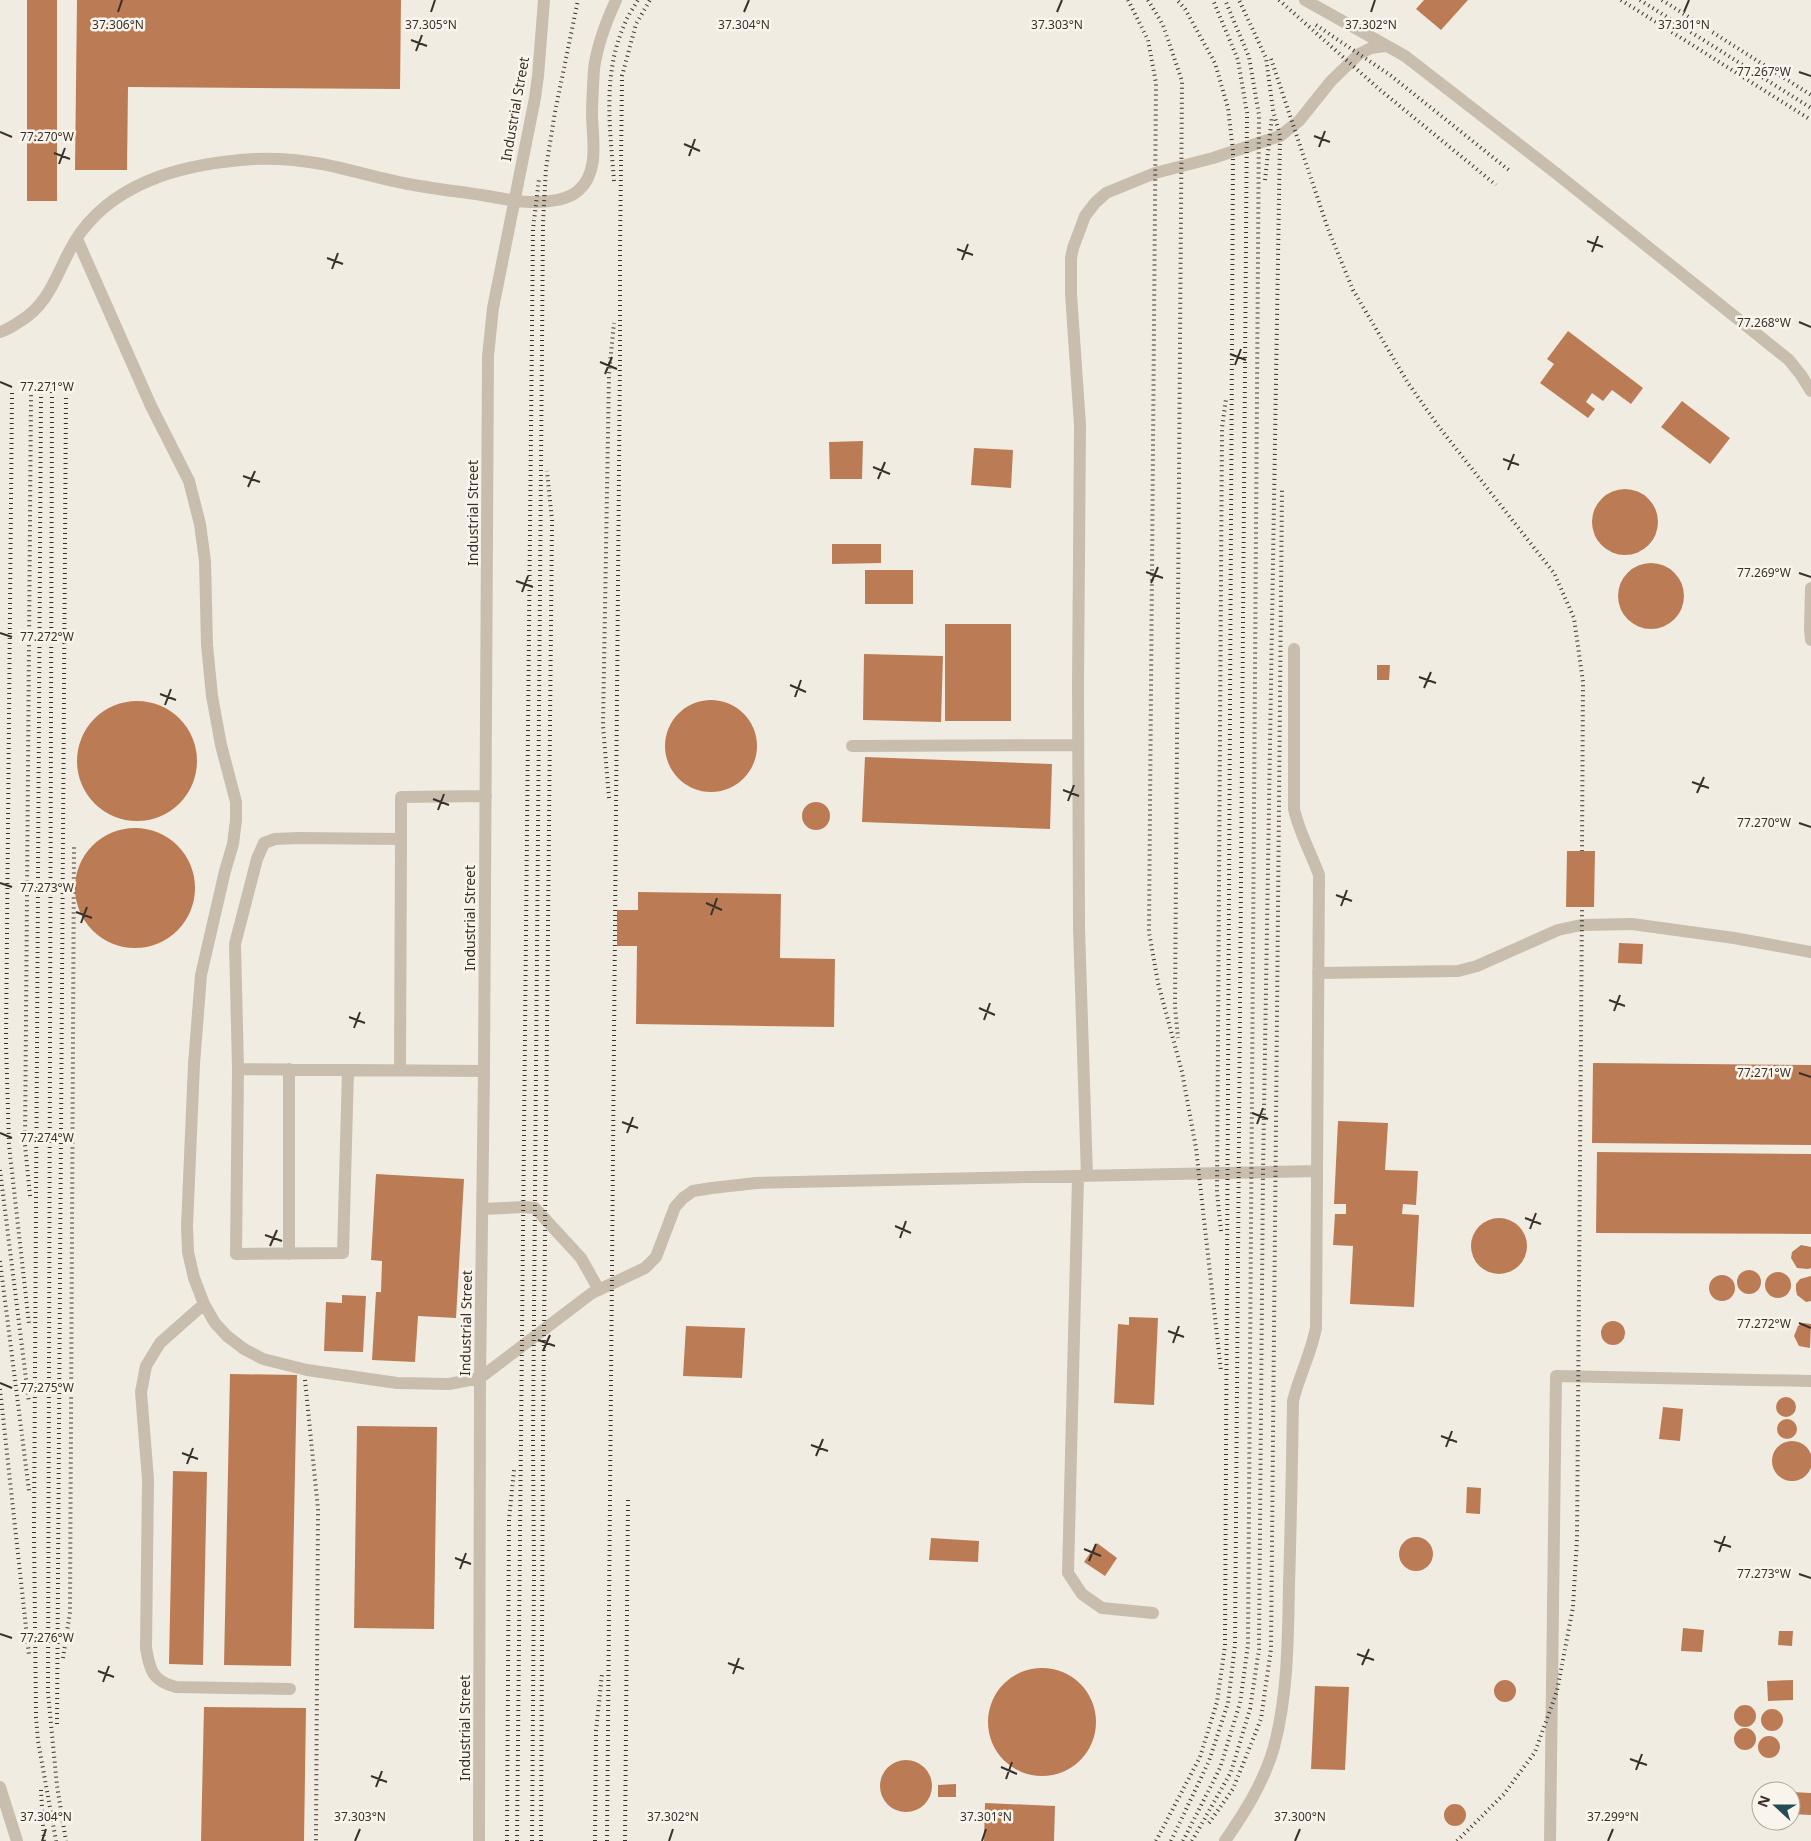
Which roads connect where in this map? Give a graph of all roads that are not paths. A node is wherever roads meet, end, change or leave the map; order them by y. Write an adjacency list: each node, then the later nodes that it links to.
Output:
1 (544, 0): 5 (street, Industrial Street)
2 (616, 0): 5 (street)
3 (1305, 0): 4 (street)
4 (1385, 46): 8 (street); 12 (street)
5 (514, 200): 6 (street); 14 (street, Industrial Street)
6 (77, 239): 7 (street); 28 (street)
7 (0, 332)
8 (1811, 392)
9 (1811, 588): 10 (street)
10 (1811, 640)
11 (1294, 649): 17 (street)
12 (1078, 745): 13 (street); 24 (street)
13 (852, 746)
14 (486, 796): 15 (street); 22 (street, Industrial Street)
15 (401, 839): 18 (street); 21 (street)
16 (1811, 952): 17 (street)
17 (1318, 973): 23 (street)
18 (238, 1068): 19 (street); 26 (street)
19 (290, 1069): 20 (street); 26 (street)
20 (348, 1070): 21 (street); 26 (street)
21 (400, 1070): 22 (street)
22 (484, 1071): 25 (street, Industrial Street)
23 (1317, 1171): 24 (street); 36 (street)
24 (1082, 1176): 27 (street); 31 (street)
25 (482, 1209): 27 (street); 29 (street, Industrial Street)
26 (289, 1254)
27 (598, 1290): 29 (street)
28 (204, 1304): 29 (street); 32 (street)
29 (480, 1378): 35 (street, Industrial Street)
30 (1811, 1381): 37 (street)
31 (1154, 1613)
32 (290, 1689)
33 (0, 1787): 34 (street)
34 (17, 1841)
35 (479, 1841)
36 (1224, 1841)
37 (1550, 1841)

